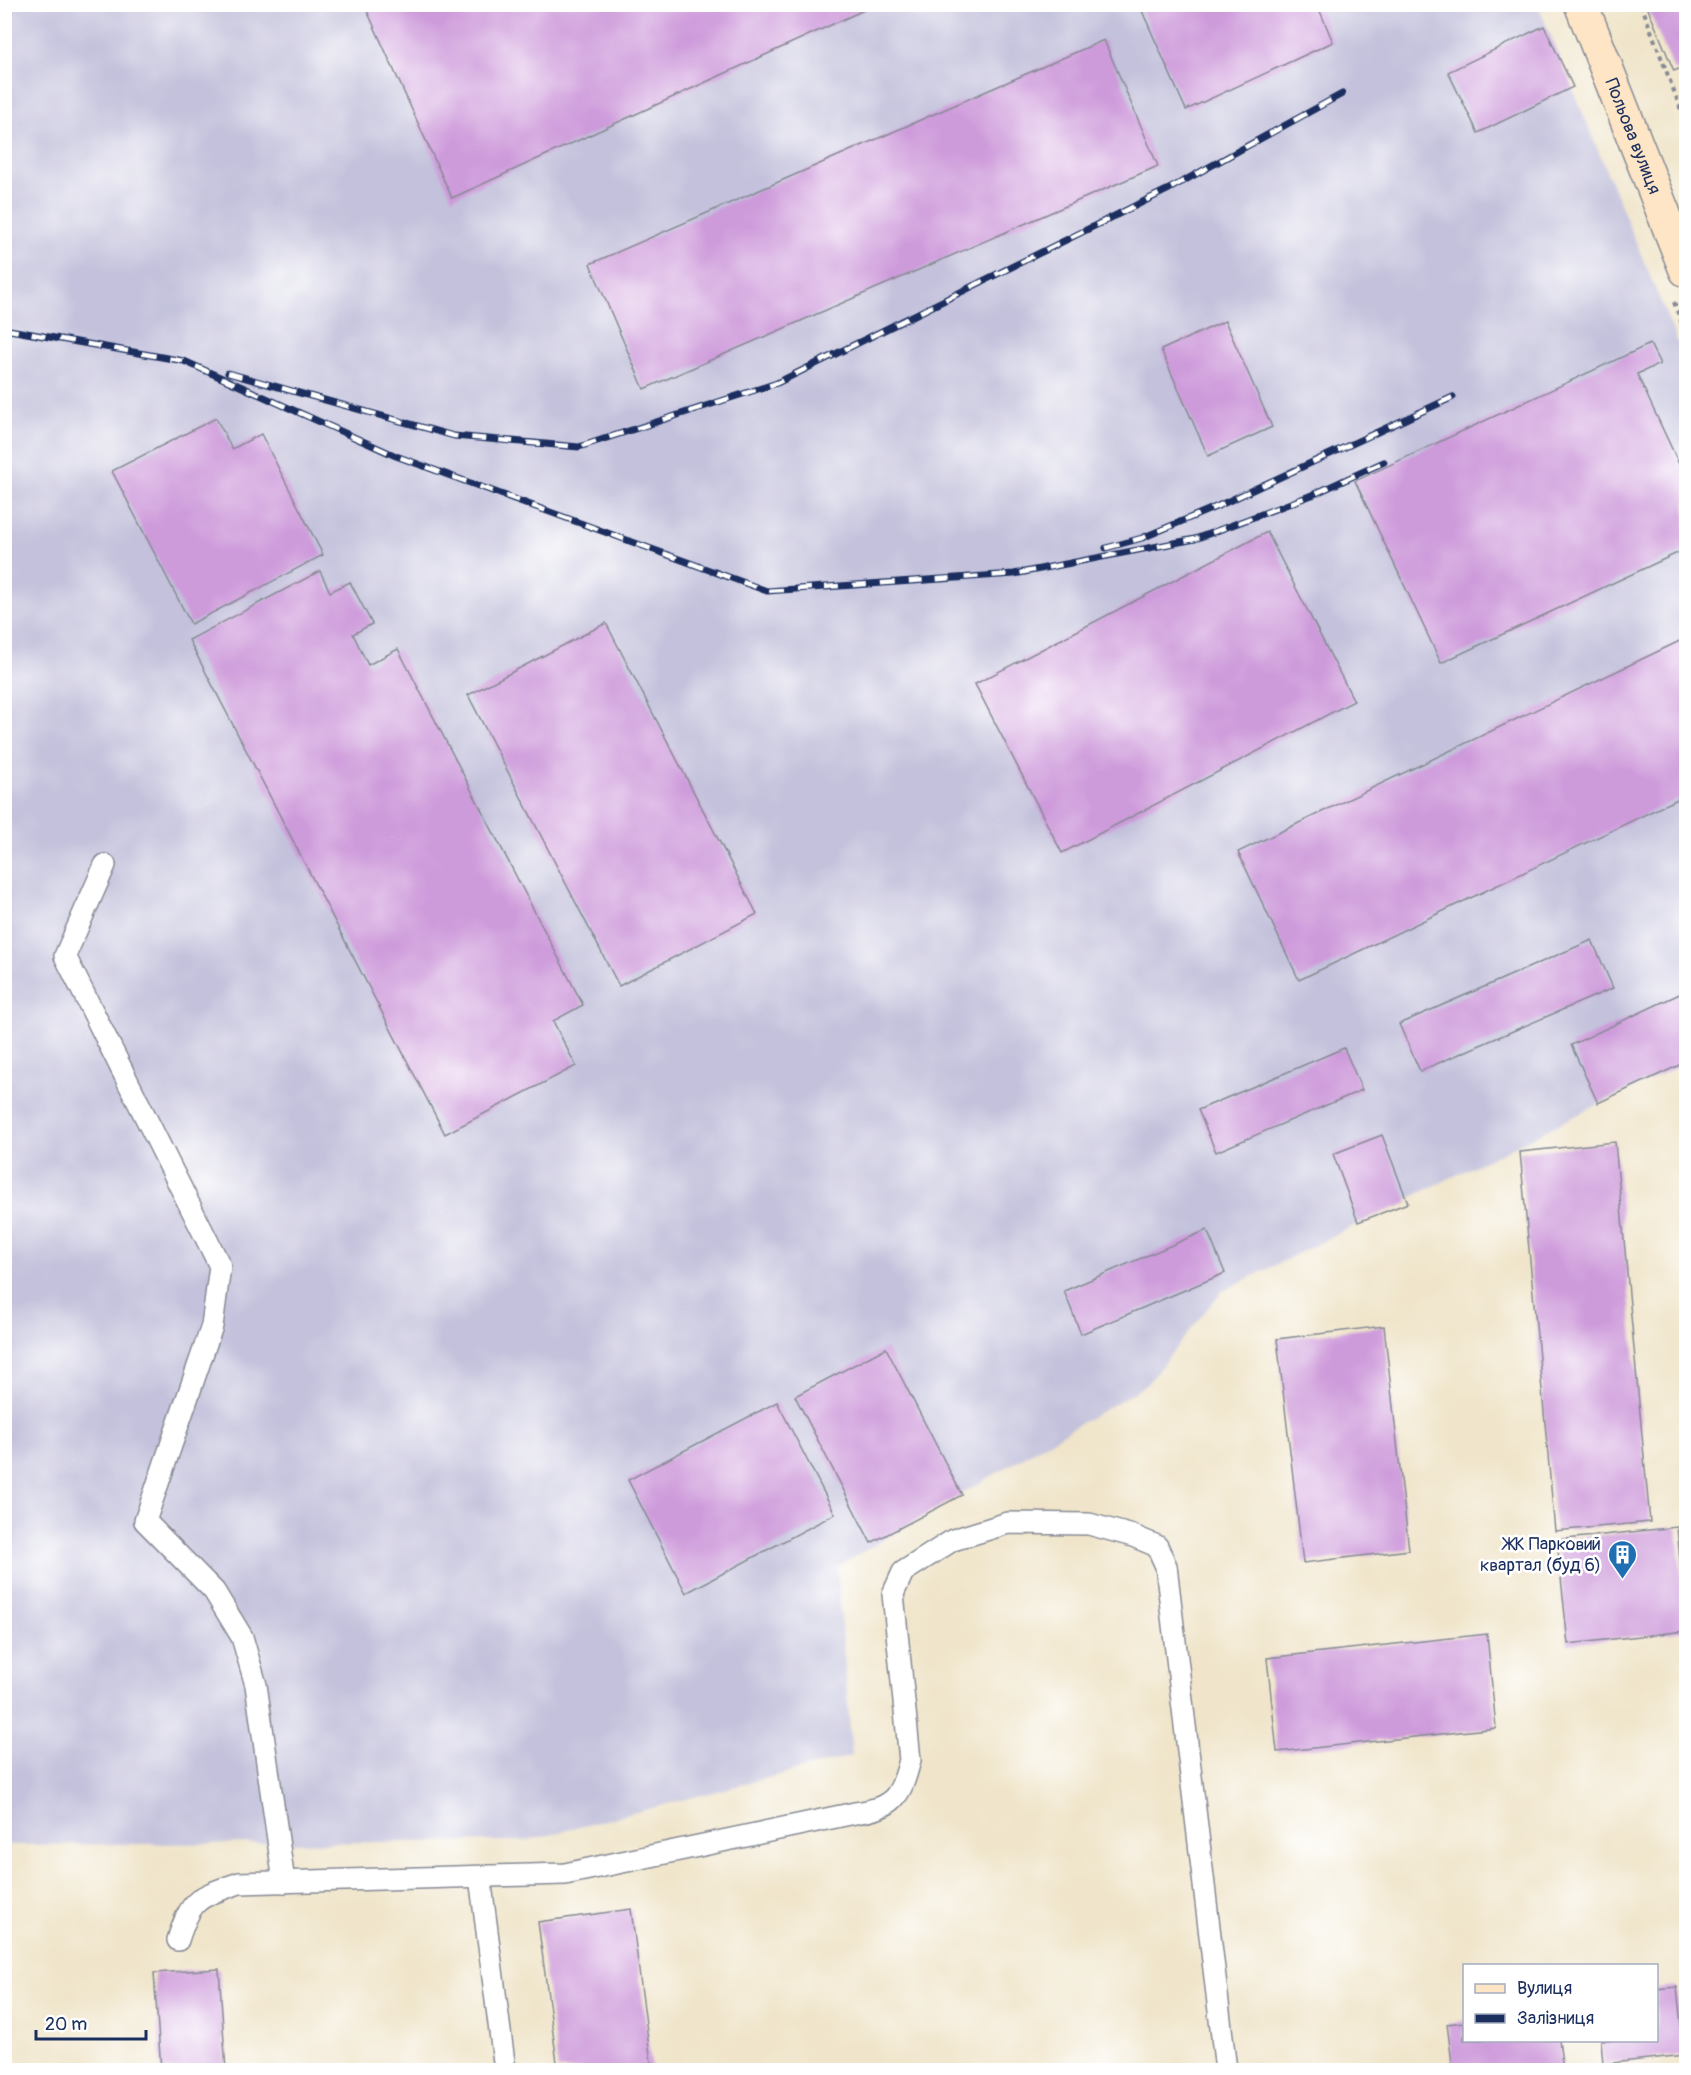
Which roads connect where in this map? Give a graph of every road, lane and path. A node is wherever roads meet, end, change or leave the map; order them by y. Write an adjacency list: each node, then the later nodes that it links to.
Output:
1 (1581, 4): 4 (main road, Польова вулиця)
2 (1641, 4): 3 (path)
3 (1686, 123)
4 (1686, 270)
5 (105, 865): 7 (lane)
6 (480, 1877): 7 (lane); 9 (lane); 10 (lane)
7 (284, 1882): 8 (lane)
8 (178, 1940)
9 (505, 2070)
10 (1226, 2070)

